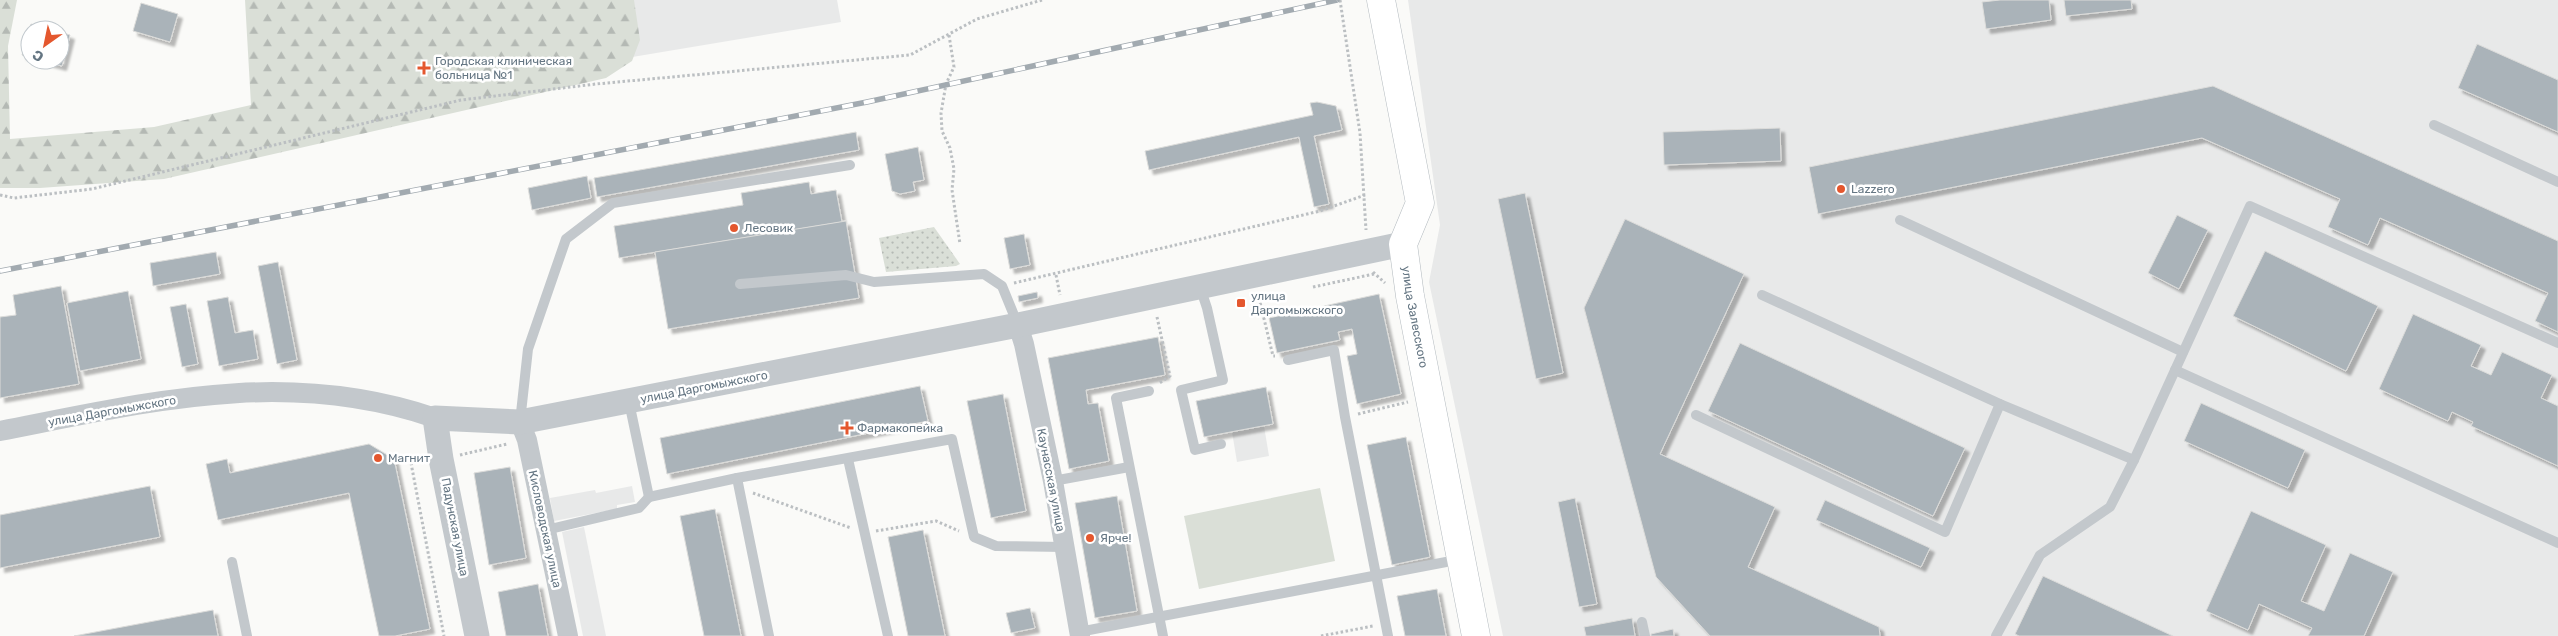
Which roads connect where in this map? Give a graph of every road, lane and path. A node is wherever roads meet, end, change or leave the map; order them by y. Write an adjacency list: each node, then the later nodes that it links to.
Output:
1 (1042, 0): 3 (path)
2 (1381, 0): 12 (main road)
3 (1036, 1): 4 (path)
4 (949, 34): 8 (path); 11 (path)
5 (2434, 125): 7 (lane)
6 (850, 165): 38 (lane)
7 (2558, 182)
8 (0, 195)
9 (1365, 195): 15 (path)
10 (1900, 220): 27 (lane)
11 (960, 244)
12 (1403, 244): 16 (street, улица Даргомыжского); 66 (main road, улица Залесского)
13 (1374, 274): 17 (path)
14 (740, 284): 15 (lane)
15 (1002, 286): 25 (lane)
16 (1200, 287): 25 (street, улица Даргомыжского); 39 (lane)
17 (1307, 288)
18 (1762, 295): 33 (lane)
19 (1269, 296): 20 (path)
20 (1259, 298): 21 (path); 28 (path)
21 (1251, 299)
22 (1166, 316): 23 (path)
23 (1157, 317): 24 (path); 30 (path)
24 (1148, 319)
25 (1018, 325): 32 (street, улица Даргомыжского); 45 (street, Каунасская улица)
26 (2558, 343): 27 (lane)
27 (2183, 352): 29 (lane)
28 (1288, 360): 35 (lane)
29 (2175, 370): 42 (lane); 48 (lane)
30 (1149, 391): 43 (lane)
31 (1416, 400): 35 (path)
32 (629, 402): 38 (street, улица Даргомыжского); 46 (lane)
33 (2000, 404): 34 (lane); 42 (lane)
34 (1696, 415)
35 (1345, 417): 52 (lane)
36 (435, 418): 37 (street, улица Даргомыжского); 38 (street, улица Даргомыжского); 40 (street, Падунская улица)
37 (0, 431)
38 (523, 431): 40 (path); 47 (street, Кисловодская улица)
39 (1221, 444)
40 (441, 458): 58 (path); 59 (street, Падунская улица)
41 (848, 459): 44 (lane); 49 (lane); 62 (lane)
42 (2134, 460): 68 (lane)
43 (1129, 467): 45 (lane); 53 (lane)
44 (737, 478): 46 (lane); 61 (lane)
45 (1053, 481): 49 (street, Каунасская улица)
46 (649, 497): 47 (lane)
47 (546, 530): 60 (street, Кисловодская улица)
48 (2558, 543)
49 (1064, 547): 56 (street, Каунасская улица)
50 (232, 562): 57 (lane)
51 (1446, 562): 52 (lane)
52 (1376, 574): 53 (lane); 55 (lane)
53 (1158, 615): 56 (lane); 63 (lane)
54 (1642, 622): 67 (lane)
55 (1386, 623): 64 (path); 65 (lane)
56 (1080, 634)
57 (247, 636)
58 (444, 636)
59 (477, 636)
60 (568, 636)
61 (769, 636)
62 (888, 636)
63 (1163, 636)
64 (1321, 636)
65 (1388, 636)
66 (1476, 636)
67 (1645, 636)
68 (1996, 636)

